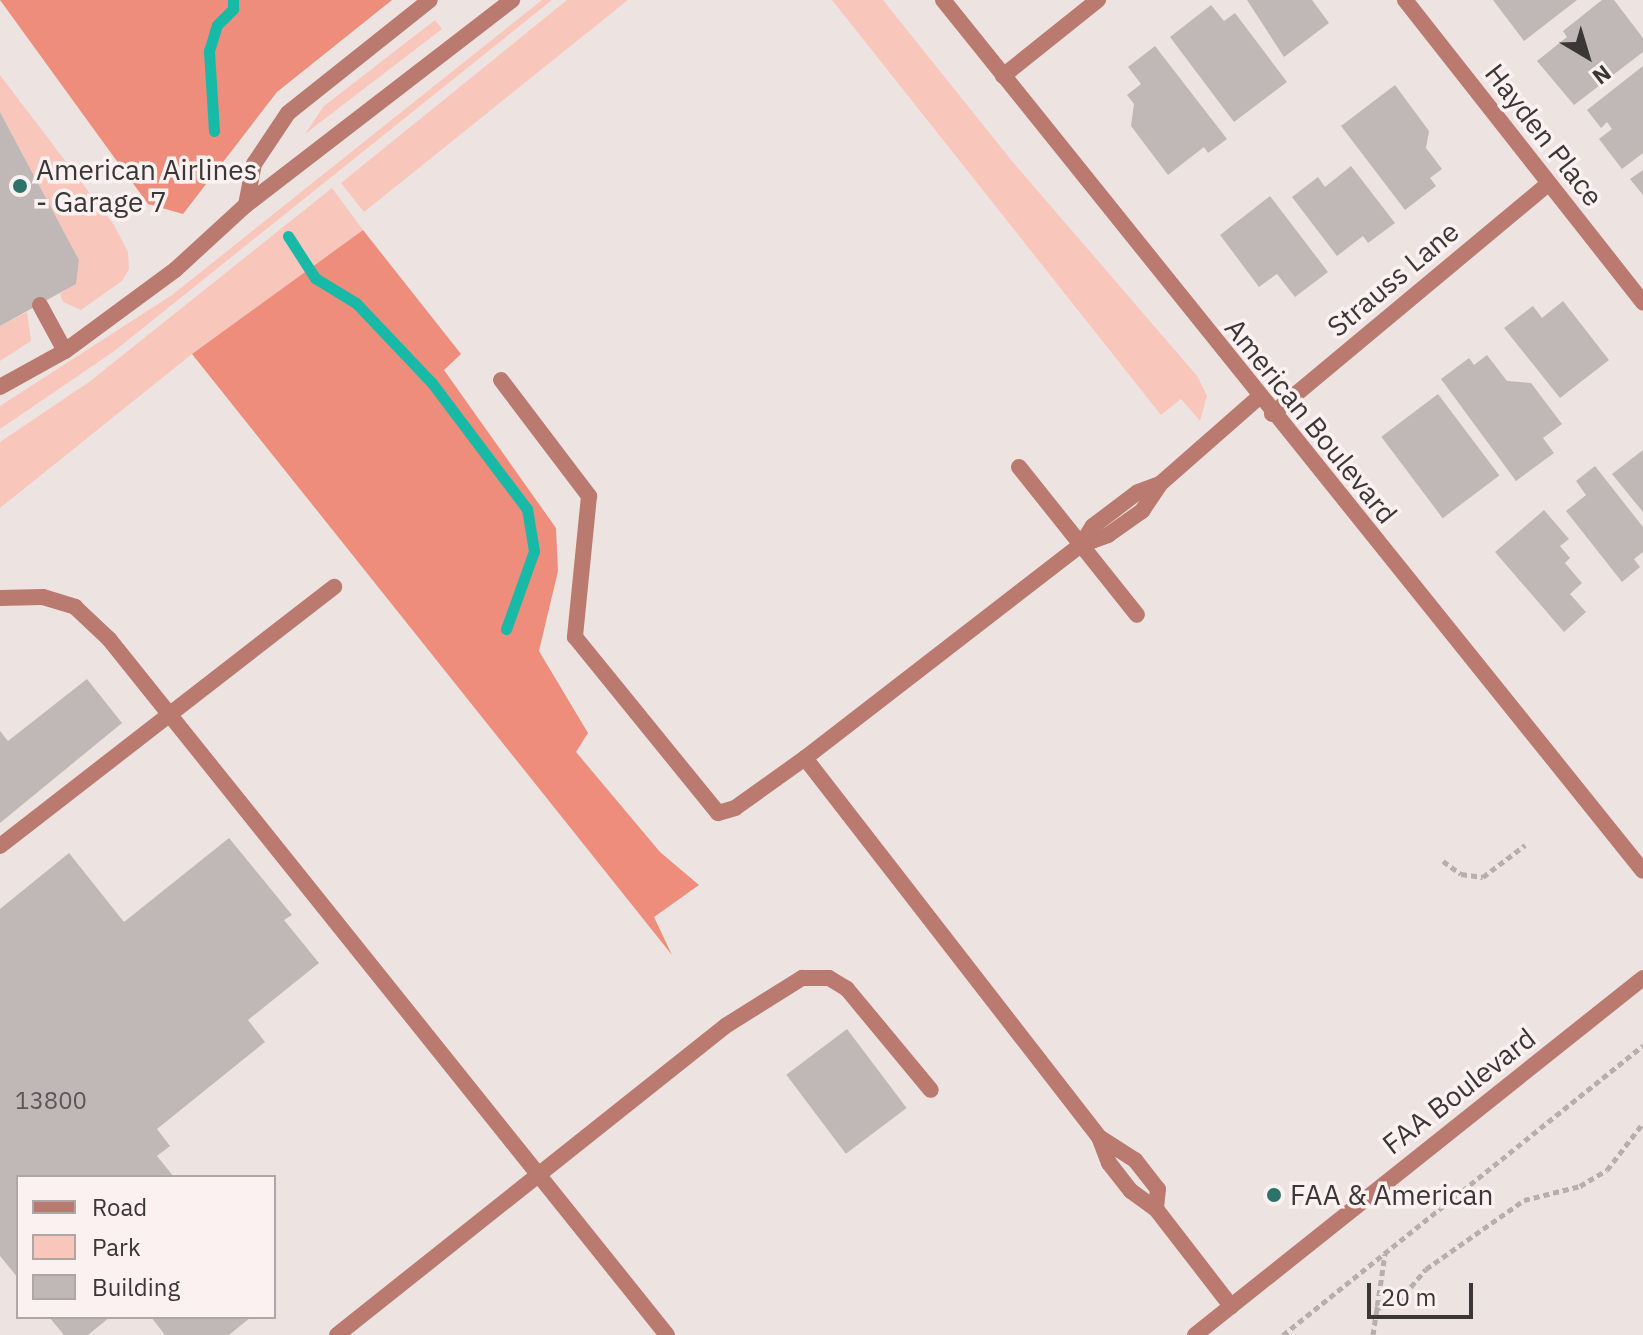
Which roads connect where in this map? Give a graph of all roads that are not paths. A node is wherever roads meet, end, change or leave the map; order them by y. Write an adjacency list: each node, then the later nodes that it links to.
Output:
1 (430, 0): 8 (street)
2 (512, 0): 8 (street)
3 (943, 0): 6 (street, American Boulevard)
4 (1098, 0): 6 (street)
5 (1405, 0): 7 (street, Hayden Place)
6 (1003, 76): 14 (street, American Boulevard)
7 (1548, 184): 9 (street, Hayden Place); 15 (street, Strauss Lane)
8 (246, 205): 11 (street)
9 (1643, 302)
10 (40, 305): 11 (street)
11 (65, 351): 13 (street)
12 (501, 380): 22 (street)
13 (0, 387)
14 (1258, 398): 15 (street, American Boulevard); 17 (street)
15 (1272, 414): 24 (street, American Boulevard)
16 (1019, 467): 17 (street)
17 (1081, 545): 20 (street); 22 (street)
18 (334, 587): 21 (street)
19 (0, 598): 21 (street)
20 (1137, 615)
21 (170, 716): 23 (street); 27 (street)
22 (805, 758): 28 (street)
23 (0, 846)
24 (1643, 871)
25 (1643, 978): 28 (street, FAA Boulevard)
26 (931, 1090): 27 (street)
27 (536, 1177): 29 (street); 30 (street)
28 (1231, 1306): 31 (street, FAA Boulevard)
29 (337, 1335)
30 (667, 1335)
31 (1195, 1335)

